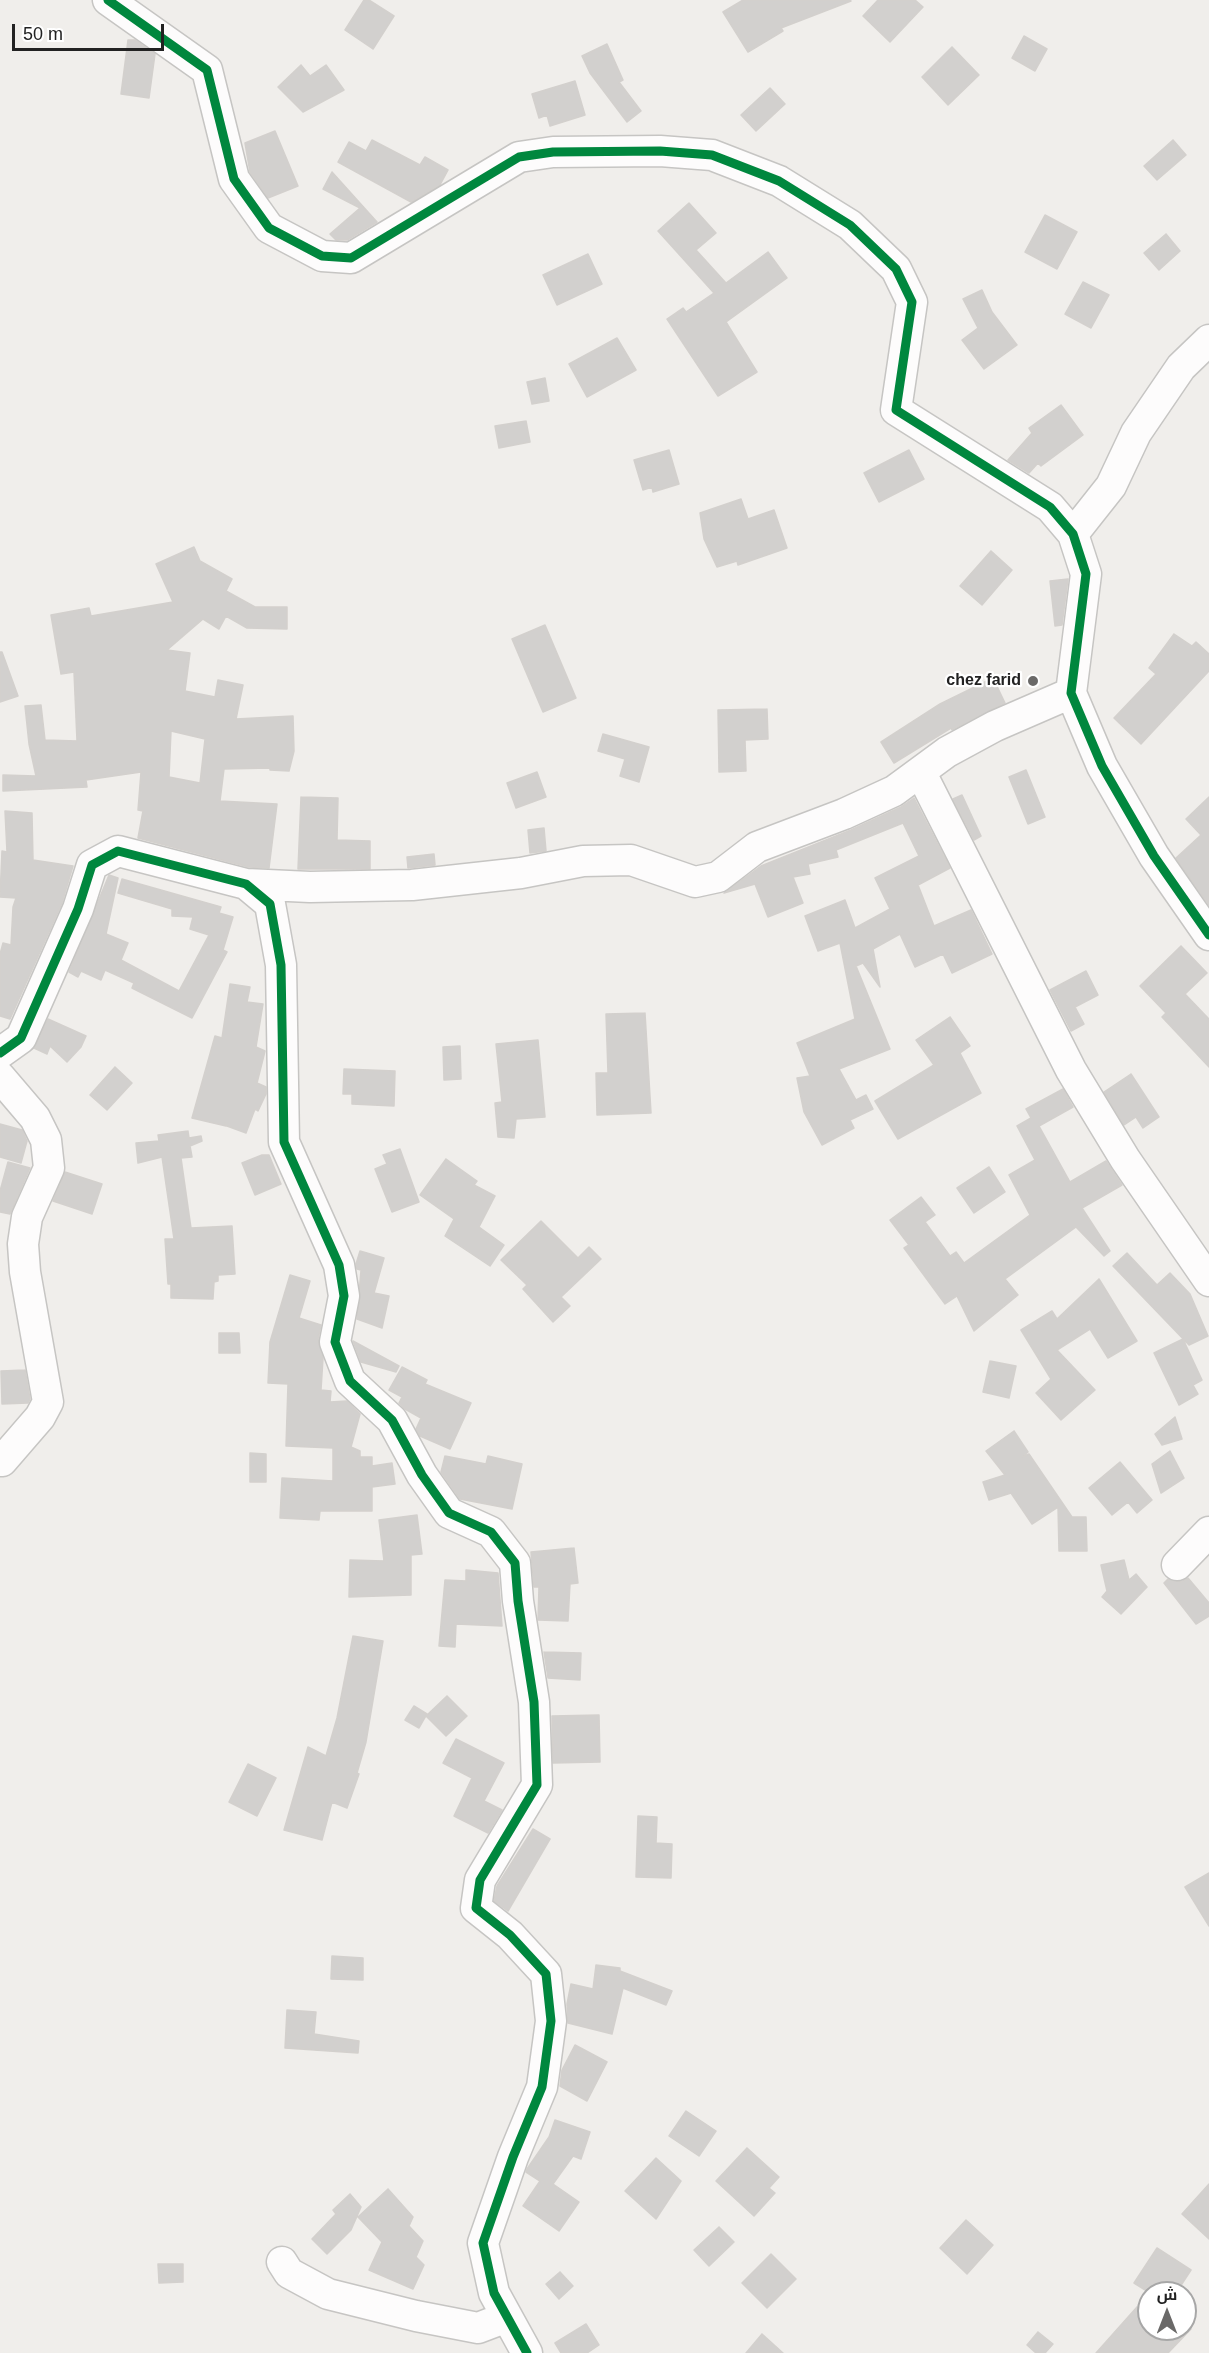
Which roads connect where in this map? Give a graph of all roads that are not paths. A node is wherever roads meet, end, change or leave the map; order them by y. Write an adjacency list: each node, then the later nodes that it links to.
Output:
1 (108, 0): 3 (street)
2 (1209, 340): 3 (street)
3 (1072, 534): 4 (street)
4 (1071, 693): 5 (street); 7 (street)
5 (921, 773): 6 (street); 10 (street)
6 (246, 884): 8 (street); 15 (street)
7 (1209, 935)
8 (0, 1053)
9 (0, 1077): 11 (street)
10 (1209, 1281)
11 (2, 1461)
12 (1209, 1532): 13 (street)
13 (1177, 1564)
14 (282, 2262): 15 (street)
15 (507, 2316): 16 (street)
16 (527, 2353)

